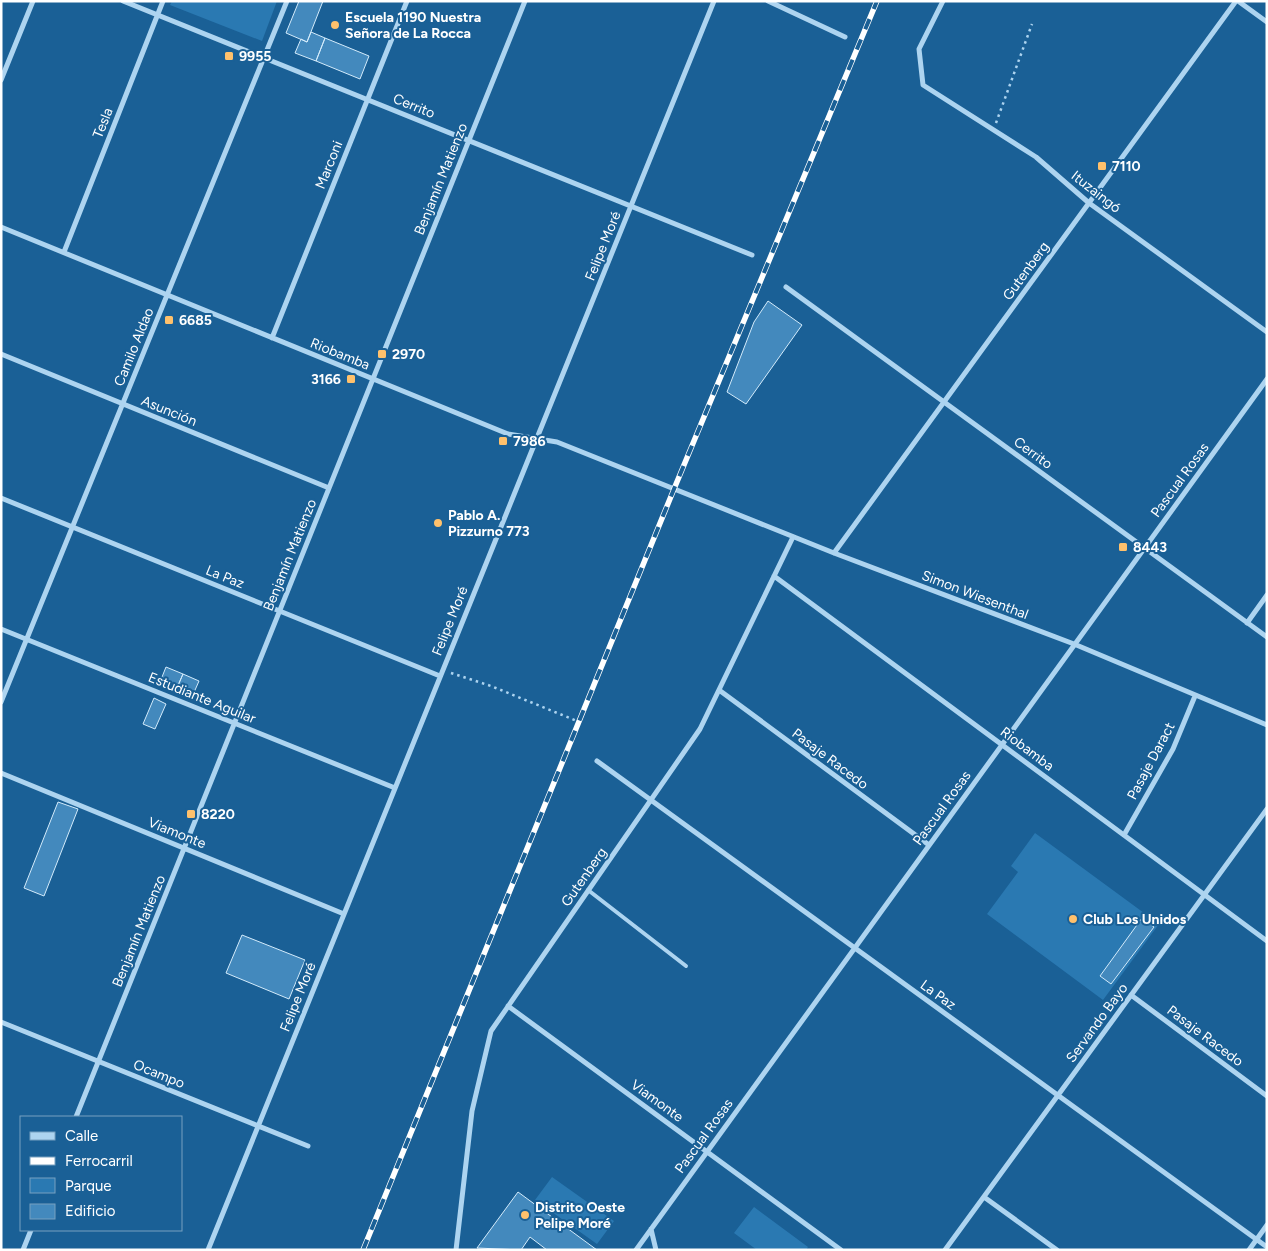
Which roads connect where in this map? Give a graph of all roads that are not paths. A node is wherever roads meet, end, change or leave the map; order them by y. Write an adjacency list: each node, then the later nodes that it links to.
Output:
1 (33, 1): 15 (street)
2 (123, 1): 11 (street, Cerrito)
3 (163, 1): 11 (street, Tesla)
4 (287, 1): 14 (street, Camilo Aldao)
5 (407, 1): 16 (street, Marconi)
6 (525, 1): 17 (street, Benjamín Matienzo)
7 (714, 1): 19 (street, Felipe Moré)
8 (768, 1): 13 (street)
9 (943, 1): 18 (street, Ituzaingó)
10 (1237, 1): 12 (street); 18 (street, Gutenberg)
11 (157, 15): 14 (street, Cerrito); 21 (street, Tesla)
12 (1267, 22)
13 (845, 37)
14 (264, 58): 16 (street, Cerrito); 24 (street, Camilo Aldao)
15 (1, 80)
16 (367, 100): 17 (street, Cerrito); 26 (street, Marconi)
17 (468, 141): 19 (street, Cerrito); 28 (street, Benjamín Matienzo)
18 (1089, 203): 25 (street, Ituzaingó); 30 (street, Gutenberg)
19 (631, 206): 22 (street, Cerrito); 32 (street, Felipe Moré)
20 (1, 227): 21 (street, Riobamba)
21 (64, 252): 24 (street, Riobamba)
22 (752, 255)
23 (786, 287): 30 (street, Cerrito)
24 (167, 295): 26 (street, Riobamba); 31 (street, Camilo Aldao)
25 (1267, 332)
26 (272, 338): 28 (street, Riobamba)
27 (1, 354): 31 (street, Asunción)
28 (373, 379): 32 (street, Riobamba); 33 (street, Benjamín Matienzo)
29 (1267, 379): 38 (street, Pascual Rosas)
30 (944, 402): 38 (street, Cerrito); 39 (street, Gutenberg)
31 (123, 404): 33 (street, Asunción); 36 (street, Camilo Aldao)
32 (537, 438): 34 (street, Riobamba); 48 (street, Felipe Moré)
33 (329, 488): 42 (street, Benjamín Matienzo)
34 (674, 489): 37 (street, Simon Wiesenthal)
35 (1, 498): 36 (street, La Paz)
36 (73, 527): 42 (street, La Paz); 46 (street, Camilo Aldao)
37 (793, 537): 39 (street, Simon Wiesenthal); 40 (street, Gutenberg)
38 (1144, 548): 43 (street, Cerrito); 47 (street, Pascual Rosas)
39 (834, 553): 47 (street, Simon Wiesenthal)
40 (774, 576): 49 (street, Gutenberg); 54 (street, Riobamba)
41 (1267, 595): 43 (street)
42 (280, 611): 48 (street, La Paz); 52 (street, Benjamín Matienzo)
43 (1247, 623): 45 (street, Cerrito)
44 (1, 629): 46 (street, Estudiante Aguilar)
45 (1267, 637)
46 (27, 639): 51 (street, Camilo Aldao); 52 (street, Estudiante Aguilar)
47 (1074, 644): 50 (street, Simon Wiesenthal); 54 (street, Pascual Rosas)
48 (440, 676): 57 (street, Felipe Moré)
49 (719, 690): 58 (street, Gutenberg); 61 (street, Pasaje Racedo)
50 (1195, 696): 53 (street, Simon Wiesenthal); 60 (street, Pasaje Daract)
51 (1, 702)
52 (234, 723): 57 (street, Estudiante Aguilar); 62 (street, Benjamín Matienzo)
53 (1267, 725)
54 (1002, 745): 60 (street, Riobamba); 61 (street, Pascual Rosas)
55 (597, 761): 58 (street, La Paz)
56 (1, 773): 62 (street, Viamonte)
57 (395, 788): 65 (street, Felipe Moré)
58 (651, 800): 63 (street, Gutenberg); 67 (street, La Paz)
59 (1267, 809): 64 (street, Servando Bayo)
60 (1124, 835): 64 (street, Riobamba)
61 (929, 845): 67 (street, Pascual Rosas)
62 (184, 848): 65 (street, Viamonte); 72 (street, Benjamín Matienzo)
63 (588, 890): 68 (lane); 70 (street, Gutenberg)
64 (1204, 895): 66 (street, Riobamba); 69 (street, Servando Bayo)
65 (344, 914): 76 (street, Felipe Moré)
66 (1267, 941)
67 (855, 948): 73 (street, La Paz); 78 (street, Pascual Rosas)
68 (686, 966)
69 (1131, 995): 73 (street, Servando Bayo); 74 (street, Pasaje Racedo)
70 (508, 1006): 78 (street, Viamonte); 87 (street, Gutenberg)
71 (1, 1022): 72 (street, Ocampo)
72 (99, 1061): 75 (street, Benjamín Matienzo); 76 (street, Ocampo)
73 (1058, 1095): 79 (street, Servando Bayo); 83 (street, La Paz)
74 (1267, 1096)
75 (76, 1116)
76 (258, 1126): 77 (street, Ocampo); 86 (street, Felipe Moré)
77 (308, 1146)
78 (707, 1151): 81 (street, Pascual Rosas); 90 (street, Viamonte)
79 (984, 1197): 91 (street, Servando Bayo); 92 (street)
80 (1267, 1225): 83 (street)
81 (651, 1229): 88 (street, Pascual Rosas); 89 (street)
82 (31, 1231): 85 (street)
83 (1256, 1239): 84 (street, La Paz); 93 (street)
84 (1267, 1247)
85 (23, 1250)
86 (208, 1250)
87 (456, 1250)
88 (636, 1250)
89 (656, 1250)
90 (841, 1250)
91 (945, 1250)
92 (1057, 1250)
93 (1249, 1250)

